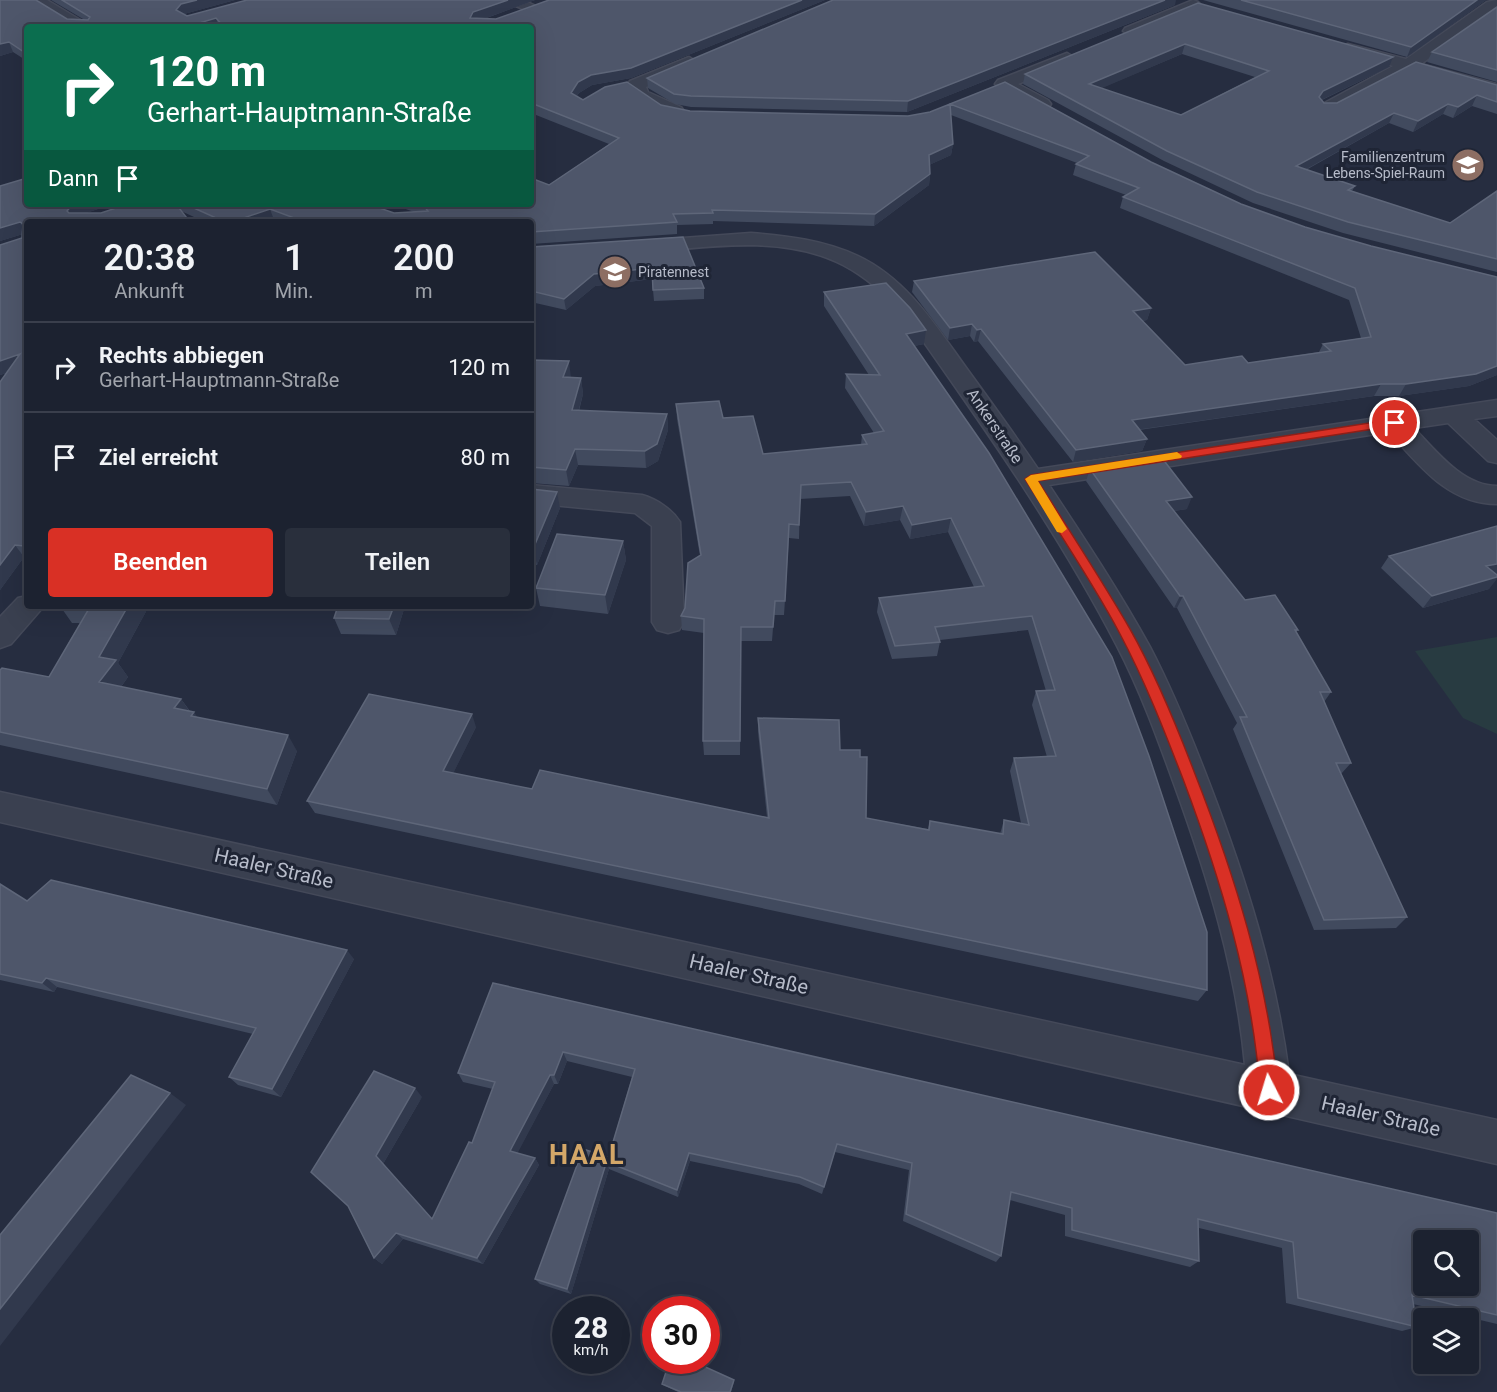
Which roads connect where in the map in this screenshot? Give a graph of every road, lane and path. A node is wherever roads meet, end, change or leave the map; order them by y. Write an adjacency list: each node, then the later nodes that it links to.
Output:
1 (36, 0): 6 (street)
2 (548, 3): 5 (street)
3 (1192, 4): 7 (street)
4 (1497, 5): 11 (street)
5 (510, 8)
6 (79, 24)
7 (1109, 40)
8 (1334, 44): 11 (street)
9 (1088, 49): 12 (street)
10 (705, 55): 13 (street)
11 (1407, 66): 15 (street); 17 (street)
12 (1004, 84): 16 (street); 18 (street)
13 (636, 85): 14 (street); 19 (street)
14 (616, 86)
15 (1497, 89)
16 (984, 92)
17 (1326, 107)
18 (1056, 112)
19 (691, 114)
20 (619, 249): 25 (street, Ankerstraße)
21 (1497, 408): 22 (street)
22 (1454, 414): 23 (street); 24 (street)
23 (1395, 423): 25 (street); 27 (street)
24 (1497, 455)
25 (1031, 479): 32 (street, Ankerstraße)
26 (534, 494): 29 (street)
27 (1497, 495)
28 (26, 609): 30 (street)
29 (668, 622)
30 (0, 636)
31 (0, 807): 32 (street, Haaler Straße)
32 (1269, 1090): 33 (street, Haaler Straße)
33 (1497, 1142)

